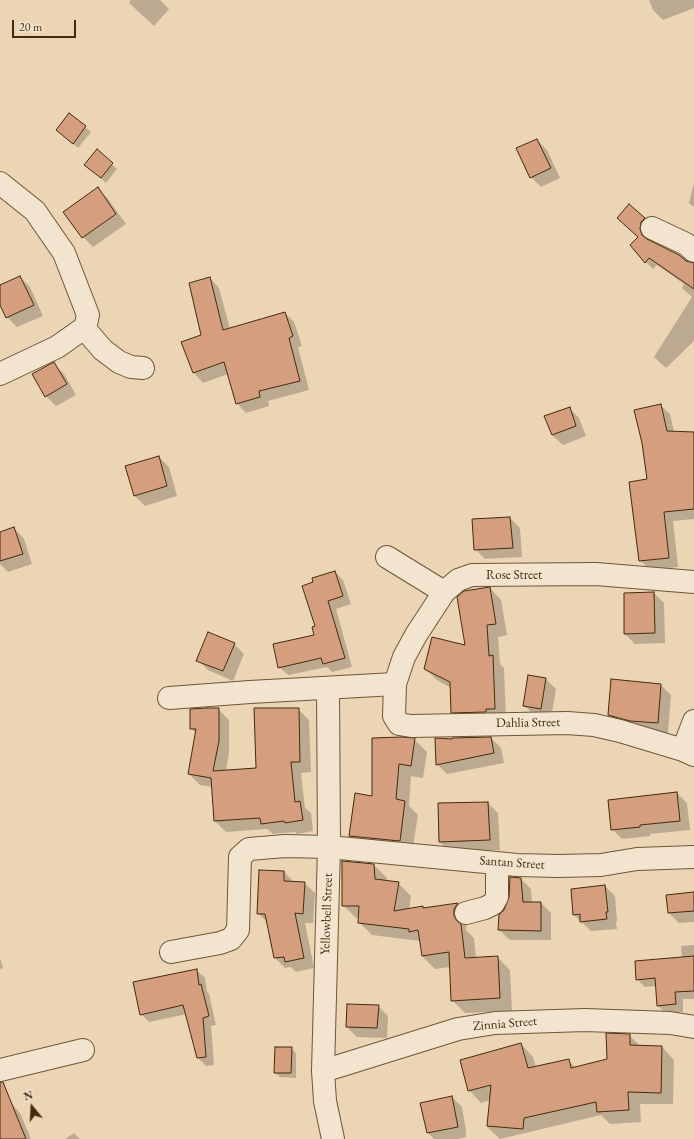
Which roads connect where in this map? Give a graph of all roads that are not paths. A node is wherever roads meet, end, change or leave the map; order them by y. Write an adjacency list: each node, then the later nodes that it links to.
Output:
1 (0, 183): 4 (street)
2 (652, 228): 3 (street)
3 (694, 251)
4 (84, 328): 5 (street); 6 (street)
5 (143, 368)
6 (0, 374)
7 (387, 557): 9 (street)
8 (694, 582): 9 (street, Rose Street)
9 (444, 592): 10 (street, Rose Street)
10 (395, 684): 11 (street); 14 (street, Dahlia Street)
11 (328, 688): 12 (street); 15 (street, Yellowbell Street)
12 (169, 698)
13 (694, 721): 14 (street)
14 (689, 753)
15 (330, 848): 17 (street, Santan Street); 19 (street, Santan Street); 23 (street, Yellowbell Street)
16 (694, 857): 17 (street, Santan Street)
17 (498, 863): 18 (street)
18 (466, 912)
19 (171, 952)
20 (694, 1027): 23 (street, Zinnia Street)
21 (83, 1050): 22 (street)
22 (0, 1070)
23 (322, 1071): 24 (street, Yellowbell Street)
24 (333, 1139)

